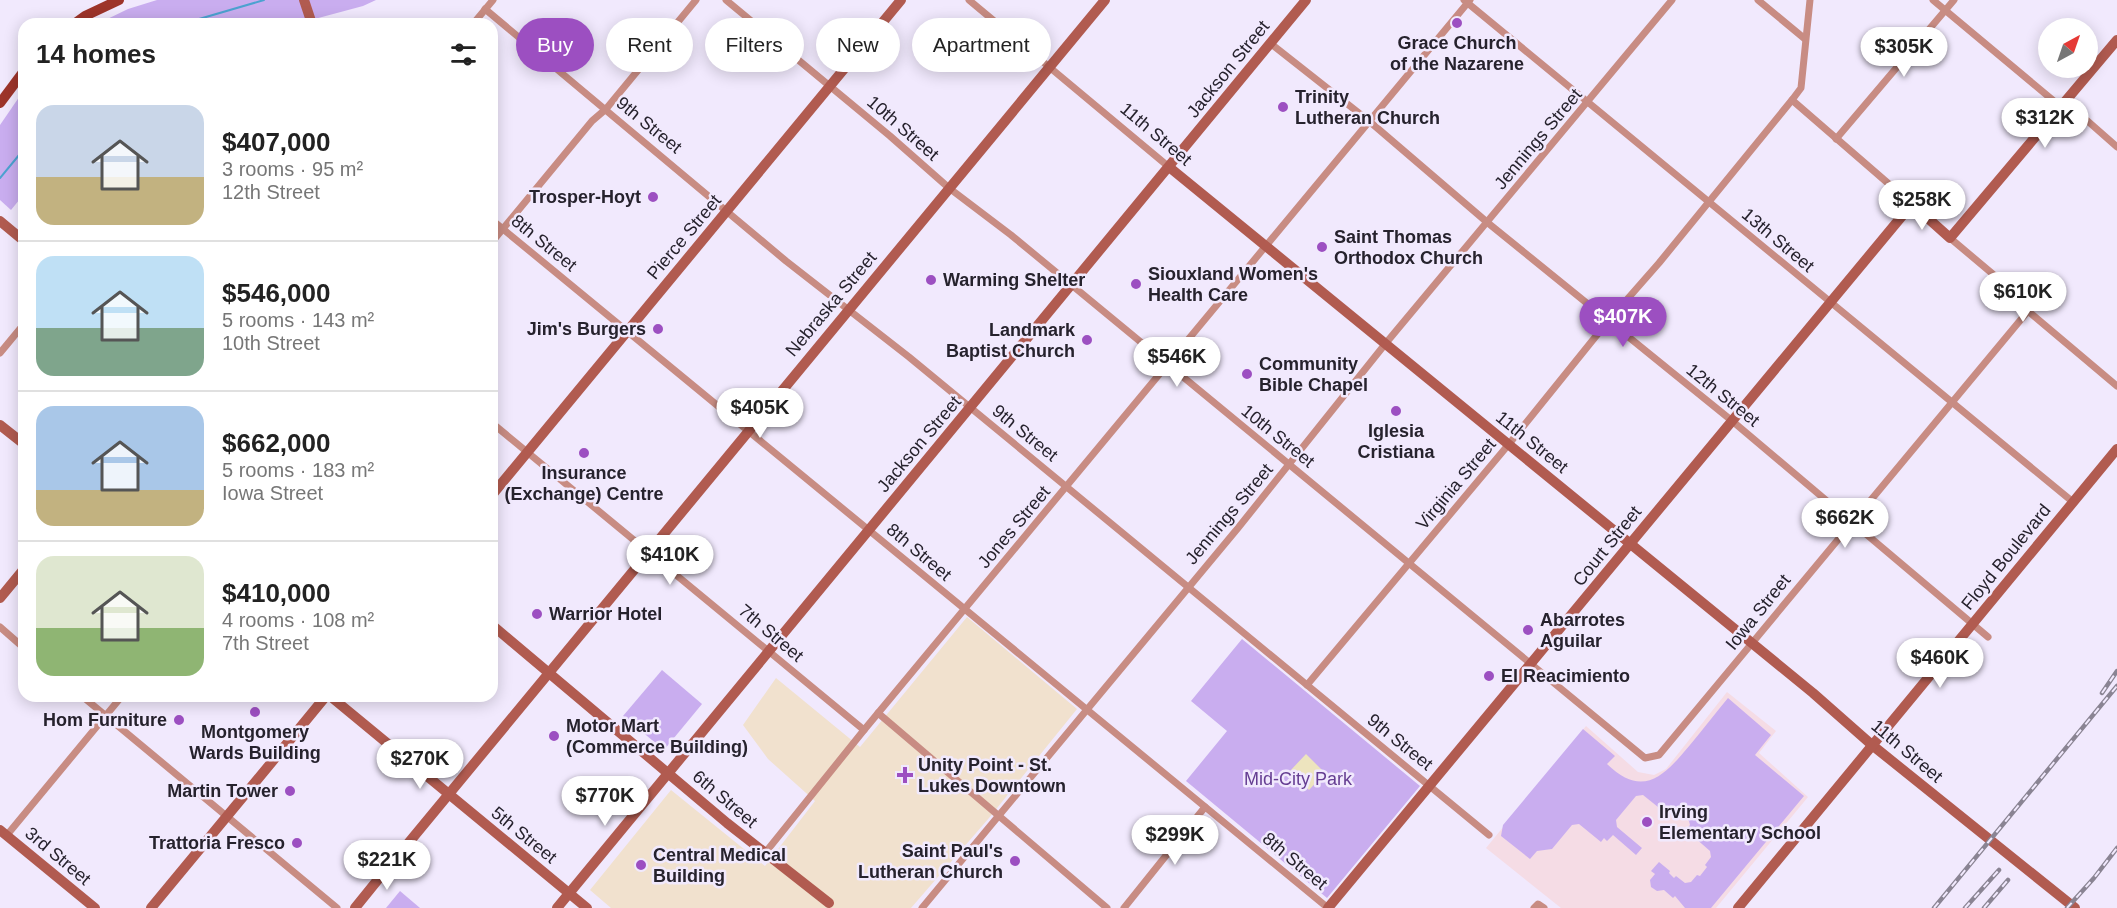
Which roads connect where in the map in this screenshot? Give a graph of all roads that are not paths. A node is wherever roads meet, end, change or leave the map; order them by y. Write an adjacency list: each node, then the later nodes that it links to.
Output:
1 (119, 0): 18 (main road)
2 (304, 0): 19 (main road)
3 (493, 0): 16 (street)
4 (696, 0): 36 (street)
5 (726, 0): 31 (street, 10th Street)
6 (901, 0): 31 (main road, Pierce Street)
7 (969, 0): 22 (street, 11th Street)
8 (1105, 0): 27 (main road, Nebraska Street)
9 (1306, 0): 25 (main road, Jackson Street)
10 (1672, 0): 33 (street, Jennings Street)
11 (1758, 0): 24 (street)
12 (1810, 0): 24 (street, Virginia Street)
13 (1934, 0): 17 (street)
14 (1954, 0): 17 (street)
15 (1467, 1): 33 (street, 13th Street); 37 (street, Jones Street)
16 (485, 9): 20 (street); 21 (street, 9th Street)
17 (1946, 10): 35 (street); 38 (street)
18 (82, 18)
19 (310, 18)
20 (478, 18)
21 (496, 18)
22 (991, 18)
23 (498, 20): 36 (street, 9th Street)
24 (1805, 39): 32 (street, Virginia Street)
25 (1270, 43): 37 (street, 12th Street); 40 (main road, Jackson Street)
26 (2116, 45): 35 (main road)
27 (1051, 66)
28 (1051, 68): 40 (street, 11th Street)
29 (1046, 72): 41 (main road, Nebraska Street)
30 (18, 79): 34 (main road)
31 (830, 86): 41 (street, 10th Street); 44 (main road, Pierce Street)
32 (1792, 100): 38 (street); 42 (street, Virginia Street)
33 (1589, 102): 42 (street, 13th Street); 46 (street, Jennings Street)
34 (0, 104)
35 (2063, 105): 39 (street); 51 (main road)
36 (606, 110): 44 (street, 9th Street); 48 (street)
37 (1369, 121): 46 (street, 12th Street); 52 (street, Jones Street)
38 (1836, 140): 43 (street)
39 (2117, 147)
40 (1169, 167): 52 (main road, 11th Street); 53 (main road, Jackson Street)
41 (949, 188): 53 (street, 10th Street); 55 (main road, Nebraska Street)
42 (1709, 202): 54 (street, 13th Street); 57 (street, Virginia Street)
43 (1912, 204): 51 (main road); 54 (main road, Court Street)
44 (728, 210): 55 (street, 9th Street); 58 (main road, Pierce Street)
45 (0, 221): 49 (main road)
46 (1488, 223): 57 (street, 12th Street); 60 (street, Jennings Street)
47 (498, 225): 48 (street, 8th Street)
48 (503, 229): 50 (street); 58 (street, 8th Street)
49 (18, 235)
50 (498, 235)
51 (1950, 237): 56 (street)
52 (1266, 245): 60 (main road, 11th Street); 62 (street, Jones Street)
53 (1071, 285): 62 (street, 10th Street); 65 (main road, Jackson Street)
54 (1829, 302): 64 (street, 13th Street); 66 (main road, Court Street)
55 (847, 311): 65 (street, 9th Street); 69 (main road, Nebraska Street)
56 (2028, 311): 63 (street); 64 (street, Iowa Street)
57 (1609, 320): 66 (street, 12th Street); 71 (street, Virginia Street)
58 (628, 330): 69 (street, 8th Street); 73 (main road, Pierce Street)
59 (18, 331): 61 (street)
60 (1386, 343): 71 (main road, 11th Street); 74 (street, Jennings Street)
61 (0, 353)
62 (1167, 364): 74 (street, 10th Street); 75 (street, Jones Street)
63 (2117, 386)
64 (1952, 402): 77 (street, 13th Street); 78 (street, Iowa Street)
65 (970, 407): 75 (street, 9th Street); 79 (main road, Jackson Street)
66 (1731, 420): 78 (street, 12th Street); 80 (main road, Court Street)
67 (0, 425): 70 (main road)
68 (498, 428): 73 (street, 7th Street)
69 (749, 430): 79 (street, 8th Street); 81 (main road, Nebraska Street)
70 (18, 439)
71 (1509, 444): 80 (main road, 11th Street); 82 (street, Virginia Street)
72 (2117, 449): 77 (main road, Floyd Boulevard)
73 (528, 452): 76 (main road, Pierce Street); 81 (street, 7th Street)
74 (1289, 465): 82 (street, 10th Street); 84 (street, Jennings Street)
75 (1066, 487): 84 (street, 9th Street); 86 (street, Jones Street)
76 (498, 488)
77 (2073, 502): 87 (main road, Floyd Boulevard)
78 (1851, 522): 87 (street, 12th Street); 92 (street, Iowa Street)
79 (869, 530): 86 (street, 8th Street); 93 (main road, Jackson Street)
80 (1630, 545): 92 (main road, 11th Street); 94 (main road, Court Street)
81 (648, 552): 93 (street, 7th Street); 95 (main road, Nebraska Street)
82 (1409, 564): 94 (street, 10th Street); 96 (street, Virginia Street)
83 (18, 576): 85 (main road)
84 (1188, 587): 96 (street, 9th Street); 101 (street, Jennings Street)
85 (0, 598)
86 (965, 609): 101 (street, 8th Street); 102 (street, Jones Street)
87 (1973, 624): 90 (street, 12th Street); 105 (main road, Floyd Boulevard)
88 (0, 627): 91 (street)
89 (498, 630): 95 (main road, 6th Street)
90 (1988, 637)
91 (18, 643)
92 (1752, 643): 105 (main road, 11th Street); 106 (street, Iowa Street)
93 (769, 651): 104 (street, 7th Street); 107 (main road, Jackson Street)
94 (1531, 664): 106 (street, 10th Street); 108 (main road, Court Street)
95 (549, 673): 107 (main road, 6th Street); 109 (main road, Nebraska Street)
96 (1307, 685): 108 (street, 9th Street)
97 (89, 702): 103 (street)
98 (117, 702): 103 (street)
99 (323, 702): 111 (main road)
100 (335, 702): 109 (main road, 5th Street)
101 (1086, 709): 110 (street, 8th Street); 112 (street, Jennings Street)
102 (878, 713): 104 (street, Jones Street); 112 (street)
103 (106, 716): 111 (street); 113 (street)
104 (864, 730): 115 (street, Jones Street)
105 (1872, 745): 128 (main road, Floyd Boulevard); 129 (main road, 11th Street)
106 (1645, 758)
107 (668, 772): 115 (main road, 6th Street); 116 (main road, Jackson Street)
108 (1429, 785): 114 (street, 9th Street); 127 (main road, Court Street)
109 (448, 795): 116 (main road, 5th Street); 121 (main road, Nebraska Street)
110 (1205, 807): 126 (street); 127 (street, 8th Street)
111 (227, 816): 119 (main road); 120 (street)
112 (998, 816): 124 (street, Jennings Street); 125 (street)
113 (3, 832): 118 (main road, 3rd Street)
114 (1490, 835)
115 (765, 853): 117 (main road, 6th Street)
116 (569, 893): 122 (main road, Jackson Street); 123 (main road, 5th Street)
117 (833, 906)
118 (95, 908)
119 (151, 908)
120 (337, 908)
121 (355, 908)
122 (557, 908)
123 (587, 908)
124 (922, 908)
125 (1107, 908)
126 (1124, 908)
127 (1328, 908)
128 (1738, 908)
129 (2075, 908)

